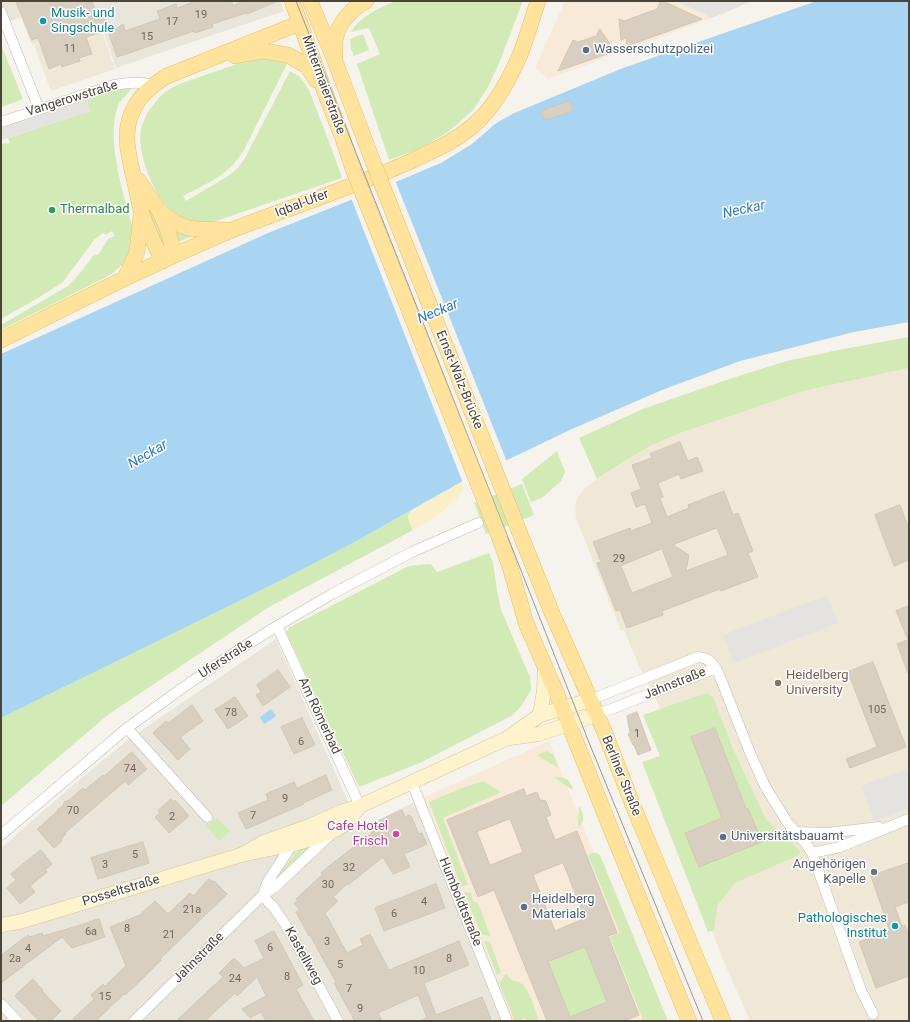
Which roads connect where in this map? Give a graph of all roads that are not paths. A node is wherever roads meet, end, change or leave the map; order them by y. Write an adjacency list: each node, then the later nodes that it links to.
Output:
1 (292, 1): 6 (main road, Mittermaierstraße)
2 (366, 1): 7 (main road)
3 (538, 1): 18 (main road, Iqbal-Ufer)
4 (311, 3): 7 (main road, Mittermaierstraße)
5 (1, 12): 11 (street)
6 (302, 29): 8 (main road); 10 (main road, Mittermaierstraße)
7 (335, 61): 13 (main road, Mittermaierstraße)
8 (188, 68): 9 (main road); 10 (main road)
9 (153, 85): 11 (street, Vangerowstraße); 15 (main road)
10 (326, 95): 14 (main road, Mittermaierstraße)
11 (39, 110): 12 (street, Vangerowstraße)
12 (1, 122)
13 (373, 162): 23 (main road, Ernst-Walz-Brücke, bridge)
14 (353, 169): 25 (main road, Ernst-Walz-Brücke, bridge)
15 (133, 172): 16 (main road); 17 (main road)
16 (141, 211): 19 (main road); 20 (main road)
17 (160, 212): 18 (main road); 19 (main road)
18 (233, 230): 19 (main road, Iqbal-Ufer)
19 (168, 258): 20 (main road, Iqbal-Ufer)
20 (125, 278): 21 (main road, Iqbal-Ufer)
21 (1, 340)
22 (478, 523): 24 (street, Uferstraße)
23 (519, 531): 27 (main road, Berliner Straße)
24 (277, 626): 32 (street, Uferstraße); 35 (street, Am Römerbad)
25 (545, 666): 28 (main road); 29 (street)
26 (716, 668): 27 (street, Jahnstraße); 30 (street, Jahnstraße); 41 (street)
27 (590, 700): 28 (street, Jahnstraße); 30 (main road, Berliner Straße)
28 (563, 709): 29 (street, Jahnstraße); 31 (main road)
29 (540, 715): 33 (street, Jahnstraße)
30 (596, 715): 31 (street, Jahnstraße); 55 (main road, Berliner Straße)
31 (569, 724): 33 (street, Jahnstraße); 54 (main road)
32 (127, 728): 36 (street); 42 (street, Uferstraße)
33 (506, 739): 34 (street, Jahnstraße)
34 (412, 783): 35 (street, Jahnstraße); 53 (street, Humboldtstraße)
35 (360, 806): 38 (street, Jahnstraße); 40 (street, Jahnstraße)
36 (207, 817)
37 (909, 819): 39 (street)
38 (312, 825): 43 (street, Jahnstraße); 45 (street, Posseltstraße)
39 (891, 826): 41 (street); 44 (street)
40 (335, 830): 43 (street, Jahnstraße); 46 (street, Jahnstraße)
41 (796, 832): 44 (street)
42 (1, 835)
43 (294, 844): 45 (street, Posseltstraße); 46 (street, Jahnstraße)
44 (812, 853): 49 (street)
45 (241, 855): 47 (street, Posseltstraße)
46 (263, 895): 51 (street, Jahnstraße); 52 (street, Kastellweg)
47 (1, 925)
48 (1, 1004): 50 (street)
49 (873, 1014)
50 (17, 1021)
51 (134, 1021)
52 (338, 1021)
53 (507, 1021)
54 (689, 1021)
55 (723, 1021)

